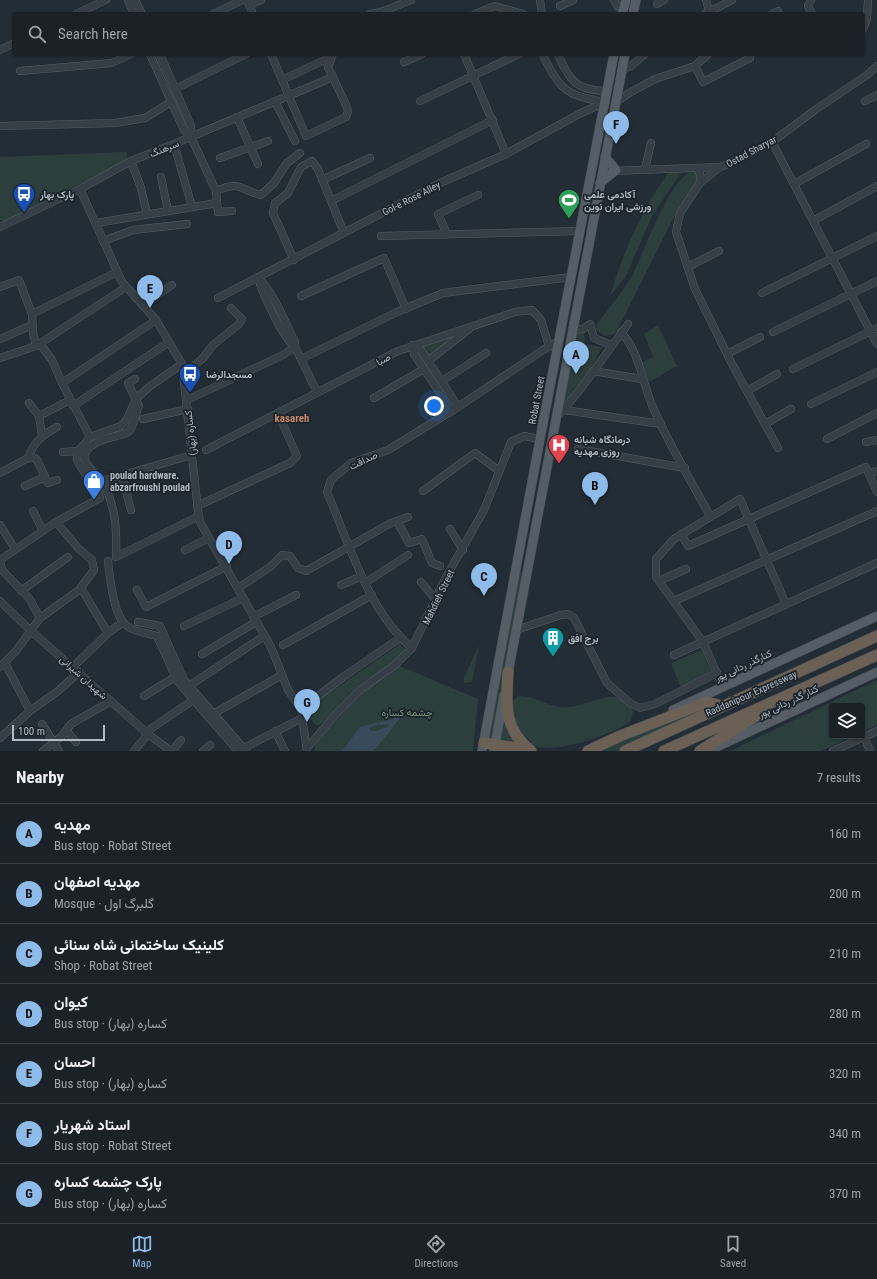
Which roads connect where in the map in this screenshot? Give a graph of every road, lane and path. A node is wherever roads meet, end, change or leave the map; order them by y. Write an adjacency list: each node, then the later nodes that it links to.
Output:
1 (106, 0): 18 (street)
2 (128, 0): 19 (street)
3 (135, 0): 20 (street)
4 (261, 0): 15 (street)
5 (411, 0): 23 (street)
6 (540, 0): 26 (street)
7 (573, 0): 17 (street)
8 (614, 0): 27 (street)
9 (626, 0): 27 (main road)
10 (636, 0): 28 (main road)
11 (664, 0): 16 (street)
12 (706, 0): 29 (street)
13 (732, 0): 30 (street)
14 (868, 0): 31 (street)
15 (247, 2): 21 (street); 22 (street)
16 (657, 4)
17 (560, 6)
18 (80, 12)
19 (133, 12)
20 (141, 12)
21 (218, 12)
22 (252, 12)
23 (379, 12)
24 (479, 12): 25 (street)
25 (516, 12)
26 (542, 12)
27 (623, 12)
28 (633, 12)
29 (708, 12)
30 (710, 12)
31 (865, 24)
32 (12, 44): 33 (street)
33 (0, 49)
34 (127, 56): 54 (street)
35 (151, 56): 66 (street)
36 (161, 56): 59 (street)
37 (242, 56): 59 (street)
38 (271, 56): 58 (street)
39 (330, 56): 58 (street)
40 (332, 56): 57 (street)
41 (418, 56): 51 (street)
42 (465, 56): 56 (street)
43 (515, 56): 56 (street)
44 (543, 56): 67 (street)
45 (559, 56): 60 (street)
46 (614, 56): 60 (main road, Robat Street)
47 (625, 56): 55 (main road)
48 (643, 56): 55 (street)
49 (706, 56): 52 (street)
50 (750, 58): 52 (street)
51 (404, 62)
52 (695, 66): 68 (street)
53 (877, 66): 75 (street, Ostad Sharyar)
54 (20, 70)
55 (622, 70): 68 (main road)
56 (474, 75): 64 (street); 70 (street)
57 (333, 77): 62 (street, سرهنگ); 62 (street)
58 (282, 80): 62 (street)
59 (175, 89): 72 (street)
60 (608, 91): 67 (main road, Robat Street)
61 (877, 95): 65 (street)
62 (288, 96): 63 (street, سرهنگ)
63 (275, 101): 69 (street, سرهنگ); 74 (street)
64 (420, 101)
65 (865, 101)
66 (171, 102): 71 (street); 72 (street)
67 (606, 102): 81 (street, Gol-e Rose Alley); 91 (main road, Robat Street)
68 (616, 103): 82 (main road)
69 (237, 117): 72 (street, سرهنگ); 79 (street)
70 (493, 120): 81 (street); 102 (street)
71 (0, 126)
72 (191, 137): 77 (street, سرهنگ); 100 (street)
73 (268, 141): 79 (street)
74 (295, 141)
75 (772, 142): 87 (street, Ostad Sharyar); 97 (street)
76 (651, 143): 90 (street)
77 (174, 144): 85 (street, سرهنگ); 104 (street)
78 (866, 144): 97 (street)
79 (250, 147): 83 (street); 86 (street)
80 (300, 153): 100 (street)
81 (506, 154): 113 (street, Gol-e Rose Alley)
82 (605, 157): 89 (main road); 92 (main road)
83 (220, 158)
84 (370, 158): 94 (street)
85 (131, 161): 99 (street, سرهنگ); 107 (street)
86 (258, 164)
87 (720, 167): 88 (street, Ostad Sharyar); 96 (street)
88 (696, 168): 90 (street, Ostad Sharyar); 96 (street)
89 (616, 170): 90 (street, Ostad Sharyar); 92 (street, Ostad Sharyar); 95 (main road)
90 (644, 170)
91 (592, 171): 92 (main road); 112 (main road, Robat Street)
92 (602, 171): 95 (main road)
93 (161, 176): 105 (street)
94 (322, 180): 102 (street); 120 (street)
95 (600, 182): 141 (main road)
96 (700, 183): 121 (street)
97 (794, 184): 108 (street)
98 (877, 186): 108 (street)
99 (80, 189): 109 (street, کساره (بهار)); 111 (street, سرهنگ)
100 (216, 191): 103 (street)
101 (478, 195): 114 (street)
102 (331, 201): 113 (street)
103 (217, 203): 104 (street); 106 (street)
104 (192, 207): 105 (street)
105 (168, 211): 107 (street)
106 (232, 211)
107 (147, 214): 109 (street)
108 (812, 221): 119 (street)
109 (96, 223): 117 (street, کساره (بهار))
110 (187, 224): 117 (street)
111 (0, 227)
112 (580, 231): 114 (street); 123 (main road, Robat Street)
113 (344, 233): 120 (street, Gol-e Rose Alley)
114 (447, 234): 115 (street)
115 (381, 236)
116 (877, 236): 119 (street)
117 (103, 241): 122 (street, کساره (بهار))
118 (719, 251): 121 (street)
119 (832, 259): 129 (street); 130 (street)
120 (294, 260): 124 (street, Gol-e Rose Alley)
121 (688, 267): 156 (street)
122 (117, 272): 128 (street, کساره (بهار)); 136 (street)
123 (571, 276): 135 (street); 147 (main road, Robat Street)
124 (258, 277): 132 (street, Gol-e Rose Alley); 154 (street)
125 (877, 281): 130 (street)
126 (172, 285): 133 (street)
127 (0, 287): 136 (street)
128 (126, 287): 133 (street, کساره (بهار)); 150 (street)
129 (762, 293)
130 (851, 295): 142 (street); 144 (street)
131 (301, 296): 135 (street)
132 (218, 298)
133 (144, 304): 137 (street, کساره (بهار))
134 (231, 308): 166 (street)
135 (406, 309): 158 (street)
136 (32, 314): 140 (street)
137 (156, 320): 148 (street, کساره (بهار)); 170 (street)
138 (628, 324): 143 (street)
139 (474, 325): 151 (street, صبا); 153 (street, صبا); 159 (street)
140 (32, 326): 146 (street); 150 (street)
141 (572, 330): 152 (street); 187 (main road)
142 (874, 330): 149 (street); 162 (street)
143 (622, 332): 152 (street); 168 (street)
144 (773, 332)
145 (760, 337): 156 (street)
146 (0, 339)
147 (559, 341): 153 (street, صداقت); 193 (main road, Robat Street)
148 (169, 342): 160 (street, کساره (بهار)); 177 (street)
149 (877, 344)
150 (38, 345): 157 (street); 170 (street)
151 (413, 345): 159 (street); 161 (street); 172 (street, صبا)
152 (612, 345): 163 (street)
153 (549, 346): 180 (street, صداقت)
154 (295, 347): 158 (street); 175 (street)
155 (486, 353): 169 (street)
156 (727, 354): 171 (street)
157 (0, 358)
158 (301, 359): 172 (street)
159 (428, 361): 169 (street)
160 (182, 364): 166 (street, کساره (بهار)); 174 (street)
161 (424, 368): 173 (street); 180 (street)
162 (793, 369)
163 (593, 371): 168 (street); 182 (street)
164 (877, 372): 178 (street)
165 (777, 374): 171 (street)
166 (184, 375): 175 (street, کساره (بهار))
167 (135, 379): 174 (street)
168 (642, 379): 188 (street)
169 (442, 381): 180 (street)
170 (62, 383): 177 (street)
171 (747, 391): 189 (street)
172 (317, 392): 183 (street, صبا)
173 (374, 398)
174 (136, 399): 192 (street); 212 (street)
175 (187, 400): 179 (street, کساره (بهار))
176 (29, 403): 185 (street)
177 (72, 403): 185 (street); 192 (street)
178 (811, 404)
179 (188, 409): 186 (street); 202 (street, کساره (بهار))
180 (455, 409): 232 (street, صداقت)
181 (791, 409): 189 (street)
182 (564, 410): 187 (street); 188 (street)
183 (278, 413): 199 (street, صبا); 216 (street)
184 (877, 413): 194 (street)
185 (39, 416): 191 (street)
186 (143, 419)
187 (556, 419): 233 (main road)
188 (661, 424): 204 (street)
189 (765, 424): 197 (street)
190 (57, 427): 191 (street)
191 (42, 435): 203 (street)
192 (90, 437): 200 (street)
193 (540, 439): 206 (street, Mahdieh Street); 231 (main road, Robat Street)
194 (827, 439)
195 (877, 440): 196 (street)
196 (866, 442)
197 (778, 448)
198 (578, 449): 204 (street)
199 (206, 450)
200 (78, 451): 201 (street); 225 (street)
201 (63, 452)
202 (192, 455): 210 (street); 216 (street, کساره (بهار))
203 (28, 458): 207 (street); 209 (street)
204 (685, 468): 221 (street)
205 (877, 471): 208 (street)
206 (500, 472): 214 (street); 236 (street, Mahdieh Street)
207 (0, 473)
208 (869, 474): 215 (street); 223 (street)
209 (45, 476): 211 (street); 213 (street)
210 (122, 476): 212 (street); 217 (street)
211 (57, 480)
212 (102, 481): 220 (street)
213 (25, 486)
214 (423, 491)
215 (877, 492)
216 (197, 506): 220 (street, کساره (بهار))
217 (131, 510)
218 (33, 511): 228 (street)
219 (877, 512): 241 (street)
220 (199, 516): 230 (street, کساره (بهار))
221 (710, 516): 223 (street); 229 (street)
222 (408, 517): 224 (street)
223 (749, 519): 229 (street); 241 (street)
224 (397, 521): 232 (street); 244 (street)
225 (56, 522): 228 (street); 250 (street)
226 (0, 525): 234 (street)
227 (450, 529): 236 (street)
228 (43, 531): 234 (street)
229 (681, 534): 247 (street)
230 (209, 538): 235 (street); 243 (street, کساره (بهار))
231 (520, 544): 233 (main road); 314 (main road, Robat Street)
232 (350, 546): 246 (street, صداقت); 251 (street)
233 (532, 546): 269 (main road)
234 (15, 549): 239 (street)
235 (185, 550)
236 (463, 550): 257 (street, Mahdieh Street)
237 (408, 555): 246 (street)
238 (68, 557): 253 (street)
239 (0, 560): 253 (street)
240 (108, 561): 266 (street)
241 (767, 561): 259 (street); 260 (street)
242 (877, 562): 260 (street)
243 (227, 566): 251 (street, کساره (بهار)); 252 (street)
244 (440, 566)
245 (686, 570): 247 (street)
246 (364, 580): 249 (street); 255 (street, صداقت)
247 (659, 581): 259 (street)
248 (421, 582): 257 (street)
249 (341, 585)
250 (81, 588): 264 (street); 271 (street)
251 (238, 588): 256 (street, کساره (بهار))
252 (137, 590)
253 (21, 591): 264 (street)
254 (296, 595): 265 (street)
255 (372, 595): 274 (street, صداقت); 276 (street)
256 (243, 598): 265 (street, کساره (بهار)); 268 (street)
257 (436, 600): 277 (street, Mahdieh Street)
258 (0, 601): 261 (street, شهیدان شیرانی)
259 (674, 601): 275 (street)
260 (786, 604): 275 (street)
261 (7, 607): 262 (street); 270 (street, شهیدان شیرانی)
262 (0, 612)
263 (877, 616): 290 (main road, کنارگذر ردانی پور)
264 (40, 618): 270 (street)
265 (255, 620): 272 (street, کساره (بهار)); 278 (street)
266 (123, 622): 271 (street); 288 (street)
267 (138, 622): 289 (street)
268 (184, 626)
269 (516, 630): 284 (main road); 286 (street)
270 (31, 631): 281 (street); 282 (street, شهیدان شیرانی)
271 (108, 633): 282 (street)
272 (264, 636): 287 (street, کساره (بهار)); 289 (street)
273 (877, 636): 295 (highway, Raddanipour Expressway)
274 (400, 638): 277 (street, صداقت); 296 (street)
275 (703, 642): 279 (street); 286 (street)
276 (283, 645)
277 (412, 648): 316 (street, Mahdieh Street)
278 (202, 654)
279 (674, 655)
280 (877, 655): 291 (highway, Raddanipour Expressway)
281 (2, 665): 297 (street)
282 (73, 667): 283 (street, شهیدان شیرانی)
283 (79, 672): 294 (street, شهیدان شیرانی); 297 (street)
284 (508, 672): 315 (main road); 324 (highway)
285 (877, 672): 329 (main road, کنار گذر ردانی پور)
286 (717, 673): 290 (street)
287 (282, 675): 296 (street, کساره (بهار)); 298 (street)
288 (175, 677): 292 (street); 293 (street)
289 (189, 686): 298 (street)
290 (723, 687): 305 (main road, کنارگذر ردانی پور)
291 (794, 691): 327 (highway, Raddanipour Expressway); 328 (highway)
292 (144, 696)
293 (193, 700): 304 (street); 317 (street)
294 (111, 701): 301 (street); 304 (street, شهیدان شیرانی)
295 (722, 706): 305 (highway); 326 (highway, Raddanipour Expressway)
296 (301, 708): 299 (street, کساره (بهار))
297 (30, 711): 307 (street)
298 (213, 714): 317 (street)
299 (304, 717): 302 (street); 316 (street, کساره (بهار))
300 (42, 724): 311 (street)
301 (67, 731): 311 (street); 312 (street)
302 (275, 731): 317 (street); 323 (street)
303 (877, 731): 306 (street)
304 (147, 733): 320 (street); 321 (street, شهیدان شیرانی)
305 (620, 736): 325 (highway)
306 (865, 737)
307 (0, 738)
308 (860, 739): 330 (street)
309 (865, 739): 331 (street)
310 (181, 740): 321 (street)
311 (54, 742): 318 (street); 319 (street)
312 (76, 742)
313 (210, 745): 322 (street)
314 (483, 747): 315 (highway)
315 (495, 748): 324 (highway)
316 (307, 749)
317 (241, 750)
318 (43, 751)
319 (59, 751)
320 (134, 751)
321 (171, 751)
322 (204, 751)
323 (285, 751)
324 (531, 751)
325 (588, 751)
326 (625, 751)
327 (664, 751)
328 (700, 751)
329 (708, 751)
330 (833, 751)
331 (870, 751)

